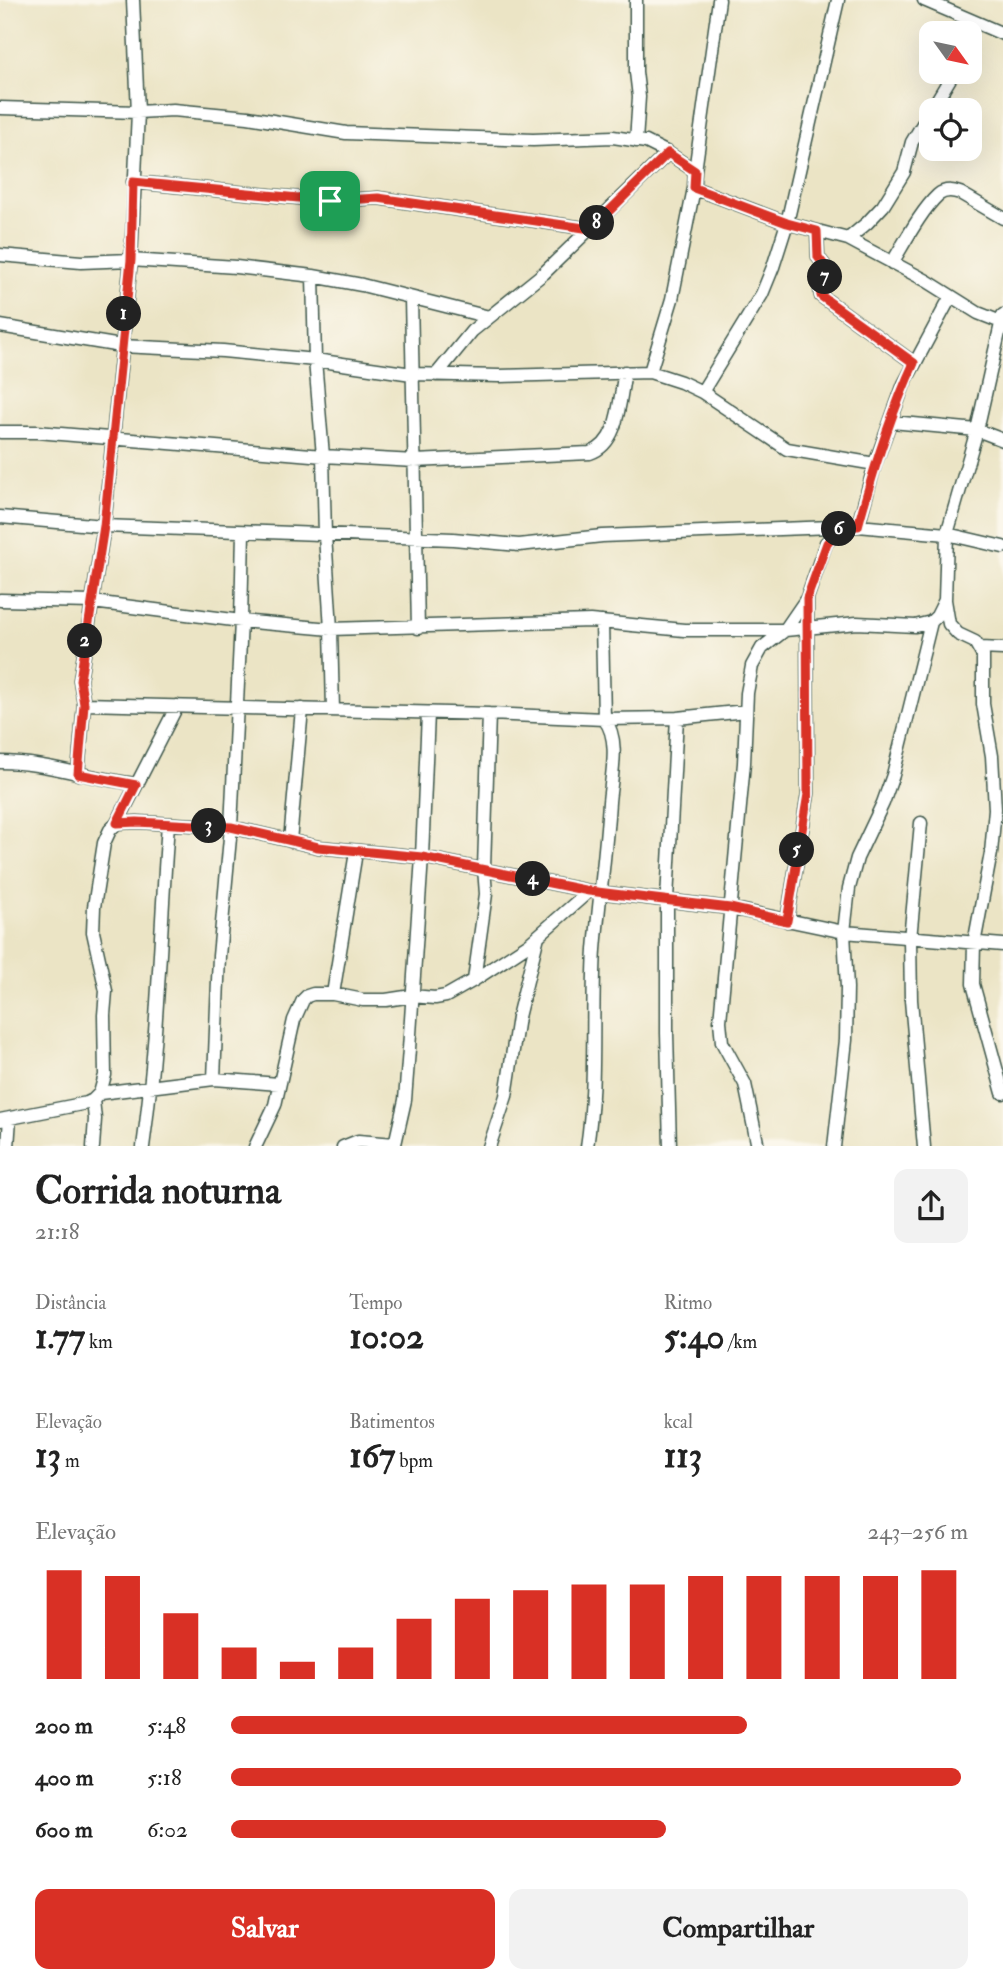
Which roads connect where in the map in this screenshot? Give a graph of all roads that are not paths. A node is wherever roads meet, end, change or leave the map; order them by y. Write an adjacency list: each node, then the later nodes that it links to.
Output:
1 (133, 0): 10 (street)
2 (636, 0): 11 (street)
3 (719, 0): 13 (street)
4 (838, 0): 17 (street)
5 (924, 0): 6 (street)
6 (965, 19): 7 (street)
7 (1003, 34)
8 (947, 84): 20 (street)
9 (0, 108): 10 (street)
10 (138, 112): 11 (street); 14 (street)
11 (636, 141): 12 (street)
12 (668, 153): 13 (street); 18 (street)
13 (695, 171): 15 (street)
14 (133, 182): 18 (street); 22 (street)
15 (694, 188): 17 (street); 34 (street)
16 (1003, 218): 23 (street)
17 (787, 223): 19 (street); 37 (street)
18 (591, 229): 27 (street)
19 (817, 231): 20 (street); 32 (street)
20 (848, 239): 23 (street)
21 (0, 256): 22 (street)
22 (131, 260): 24 (street); 30 (street)
23 (892, 263): 25 (street)
24 (313, 276): 26 (street); 31 (street)
25 (951, 296): 28 (street); 32 (street)
26 (411, 298): 27 (street); 35 (street)
27 (489, 317): 36 (street)
28 (1002, 318): 39 (street)
29 (0, 326): 30 (street)
30 (121, 346): 31 (street); 41 (street)
31 (315, 360): 35 (street); 43 (street)
32 (914, 363): 38 (street)
33 (625, 372): 34 (street); 36 (street); 44 (street)
34 (650, 372): 37 (street)
35 (412, 374): 36 (street); 44 (street)
36 (436, 374)
37 (702, 393): 45 (street)
38 (892, 422): 39 (street); 45 (street)
39 (977, 430): 42 (street); 51 (street)
40 (0, 432): 41 (street)
41 (112, 440): 43 (street); 47 (street)
42 (1003, 440)
43 (323, 456): 44 (street); 52 (street)
44 (415, 461): 53 (street)
45 (875, 464): 49 (street)
46 (0, 517): 47 (street)
47 (104, 526): 50 (street); 58 (street)
48 (842, 526): 49 (street); 53 (street); 55 (street)
49 (858, 526): 51 (street)
50 (243, 532): 52 (street); 59 (street)
51 (947, 534): 54 (street); 57 (street)
52 (325, 535): 53 (street); 64 (street)
53 (417, 538): 63 (street)
54 (1003, 547)
55 (807, 598): 62 (street); 65 (street)
56 (0, 600): 58 (street)
57 (946, 600): 61 (street); 66 (street)
58 (93, 602): 59 (street); 68 (street)
59 (241, 621): 64 (street); 70 (street)
60 (601, 622): 63 (street); 65 (street); 77 (street)
61 (931, 622): 62 (street); 93 (street)
62 (807, 626): 65 (street); 92 (street)
63 (418, 628): 64 (street)
64 (331, 629): 72 (street)
65 (785, 630): 73 (street)
66 (980, 648): 67 (street); 96 (street)
67 (1003, 649)
68 (84, 704): 69 (street); 79 (street)
69 (177, 706): 70 (street); 80 (street)
70 (236, 709): 71 (street); 84 (street)
71 (302, 709): 72 (street); 85 (street)
72 (333, 710): 74 (street)
73 (746, 711): 76 (street); 91 (street)
74 (428, 713): 75 (street); 87 (street)
75 (489, 714): 77 (street); 88 (street)
76 (677, 718): 77 (street); 90 (street)
77 (604, 719): 89 (street)
78 (0, 762): 79 (street)
79 (78, 774): 80 (street)
80 (136, 785): 81 (street)
81 (117, 823): 83 (street); 105 (street)
82 (921, 823): 95 (street)
83 (168, 824): 84 (street); 103 (street)
84 (231, 827): 85 (street); 101 (street)
85 (290, 841): 86 (street)
86 (356, 852): 87 (street); 99 (street)
87 (422, 857): 88 (street); 100 (street)
88 (484, 868): 89 (street); 98 (street)
89 (595, 892): 90 (street); 94 (street); 114 (street)
90 (667, 899): 91 (street); 115 (street)
91 (730, 908): 92 (street); 116 (street)
92 (787, 921): 93 (street)
93 (844, 932): 95 (street); 117 (street)
94 (538, 935): 98 (street); 113 (street)
95 (910, 939): 96 (street); 118 (street)
96 (974, 944): 97 (street); 104 (street)
97 (1003, 945)
98 (474, 980): 100 (street)
99 (333, 994): 100 (street); 102 (street)
100 (412, 996): 107 (street)
101 (214, 1079): 102 (street); 103 (street)
102 (279, 1084): 111 (street)
103 (151, 1087): 105 (street); 110 (street)
104 (1003, 1093)
105 (97, 1096): 106 (street); 109 (street)
106 (5, 1119): 108 (street)
107 (395, 1145): 112 (street)
108 (8, 1146)
109 (93, 1146)
110 (143, 1146)
111 (255, 1146)
112 (344, 1146)
113 (489, 1146)
114 (587, 1146)
115 (670, 1146)
116 (758, 1146)
117 (834, 1146)
118 (925, 1146)

